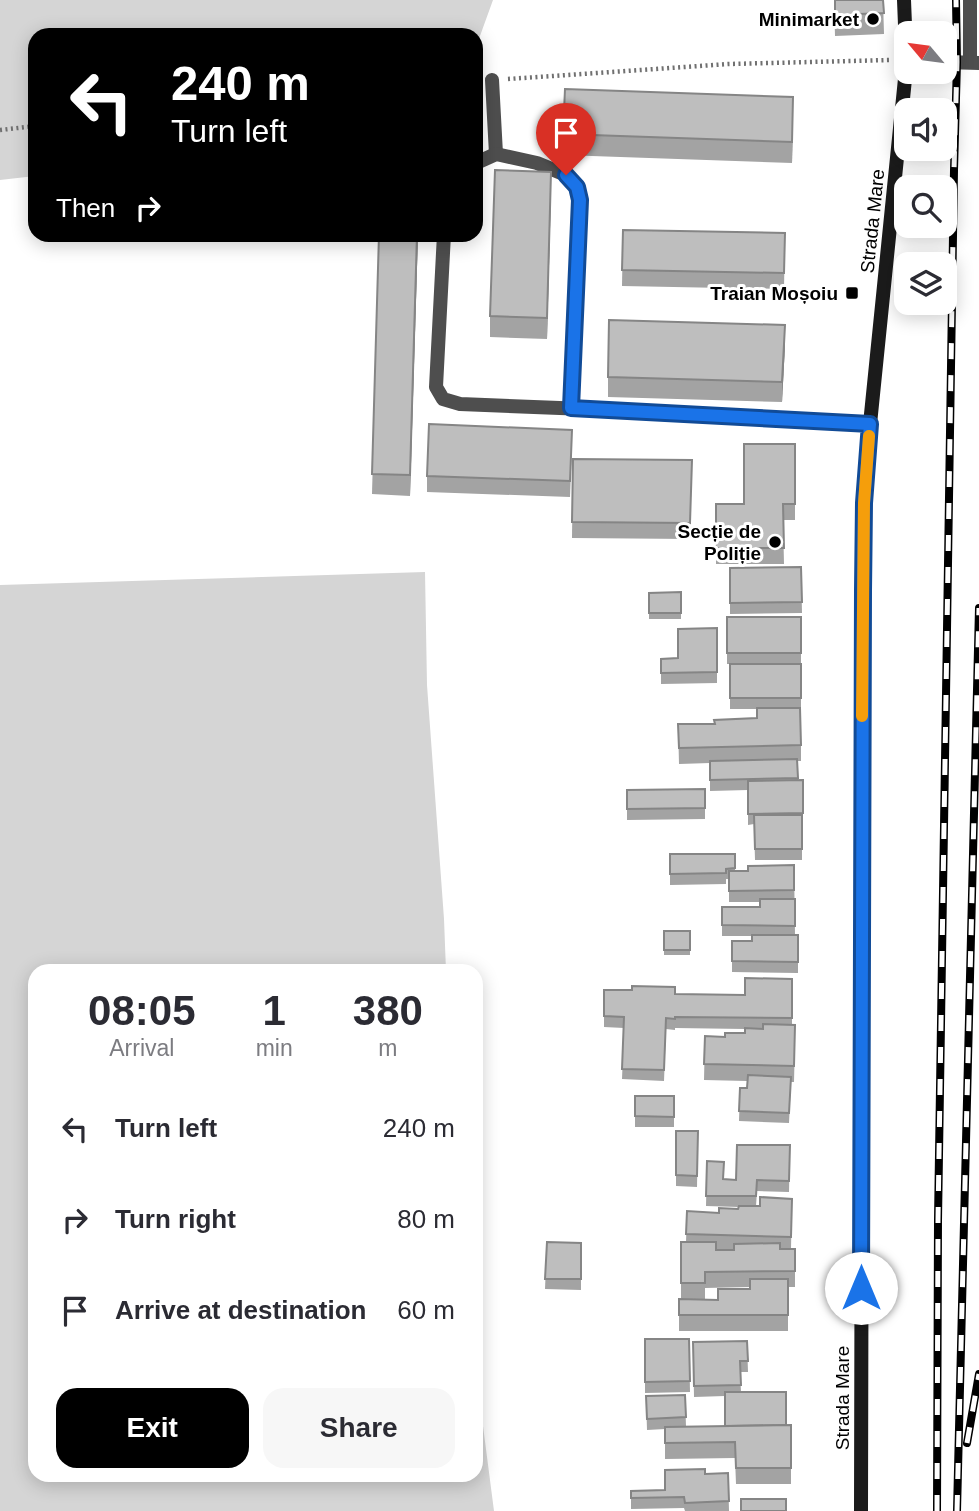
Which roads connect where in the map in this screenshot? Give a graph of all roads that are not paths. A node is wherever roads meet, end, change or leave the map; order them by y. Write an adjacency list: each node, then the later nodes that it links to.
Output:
1 (904, 0): 3 (main road)
2 (970, 0): 5 (street)
3 (905, 21)
4 (957, 62): 5 (street)
5 (975, 63)
6 (492, 80): 8 (street)
7 (898, 84): 12 (main road, Strada Mare)
8 (496, 154): 9 (street); 11 (street)
9 (483, 160)
10 (444, 242): 11 (street)
11 (571, 408): 12 (street)
12 (870, 424): 13 (main road, Strada Mare)
13 (860, 1511)

